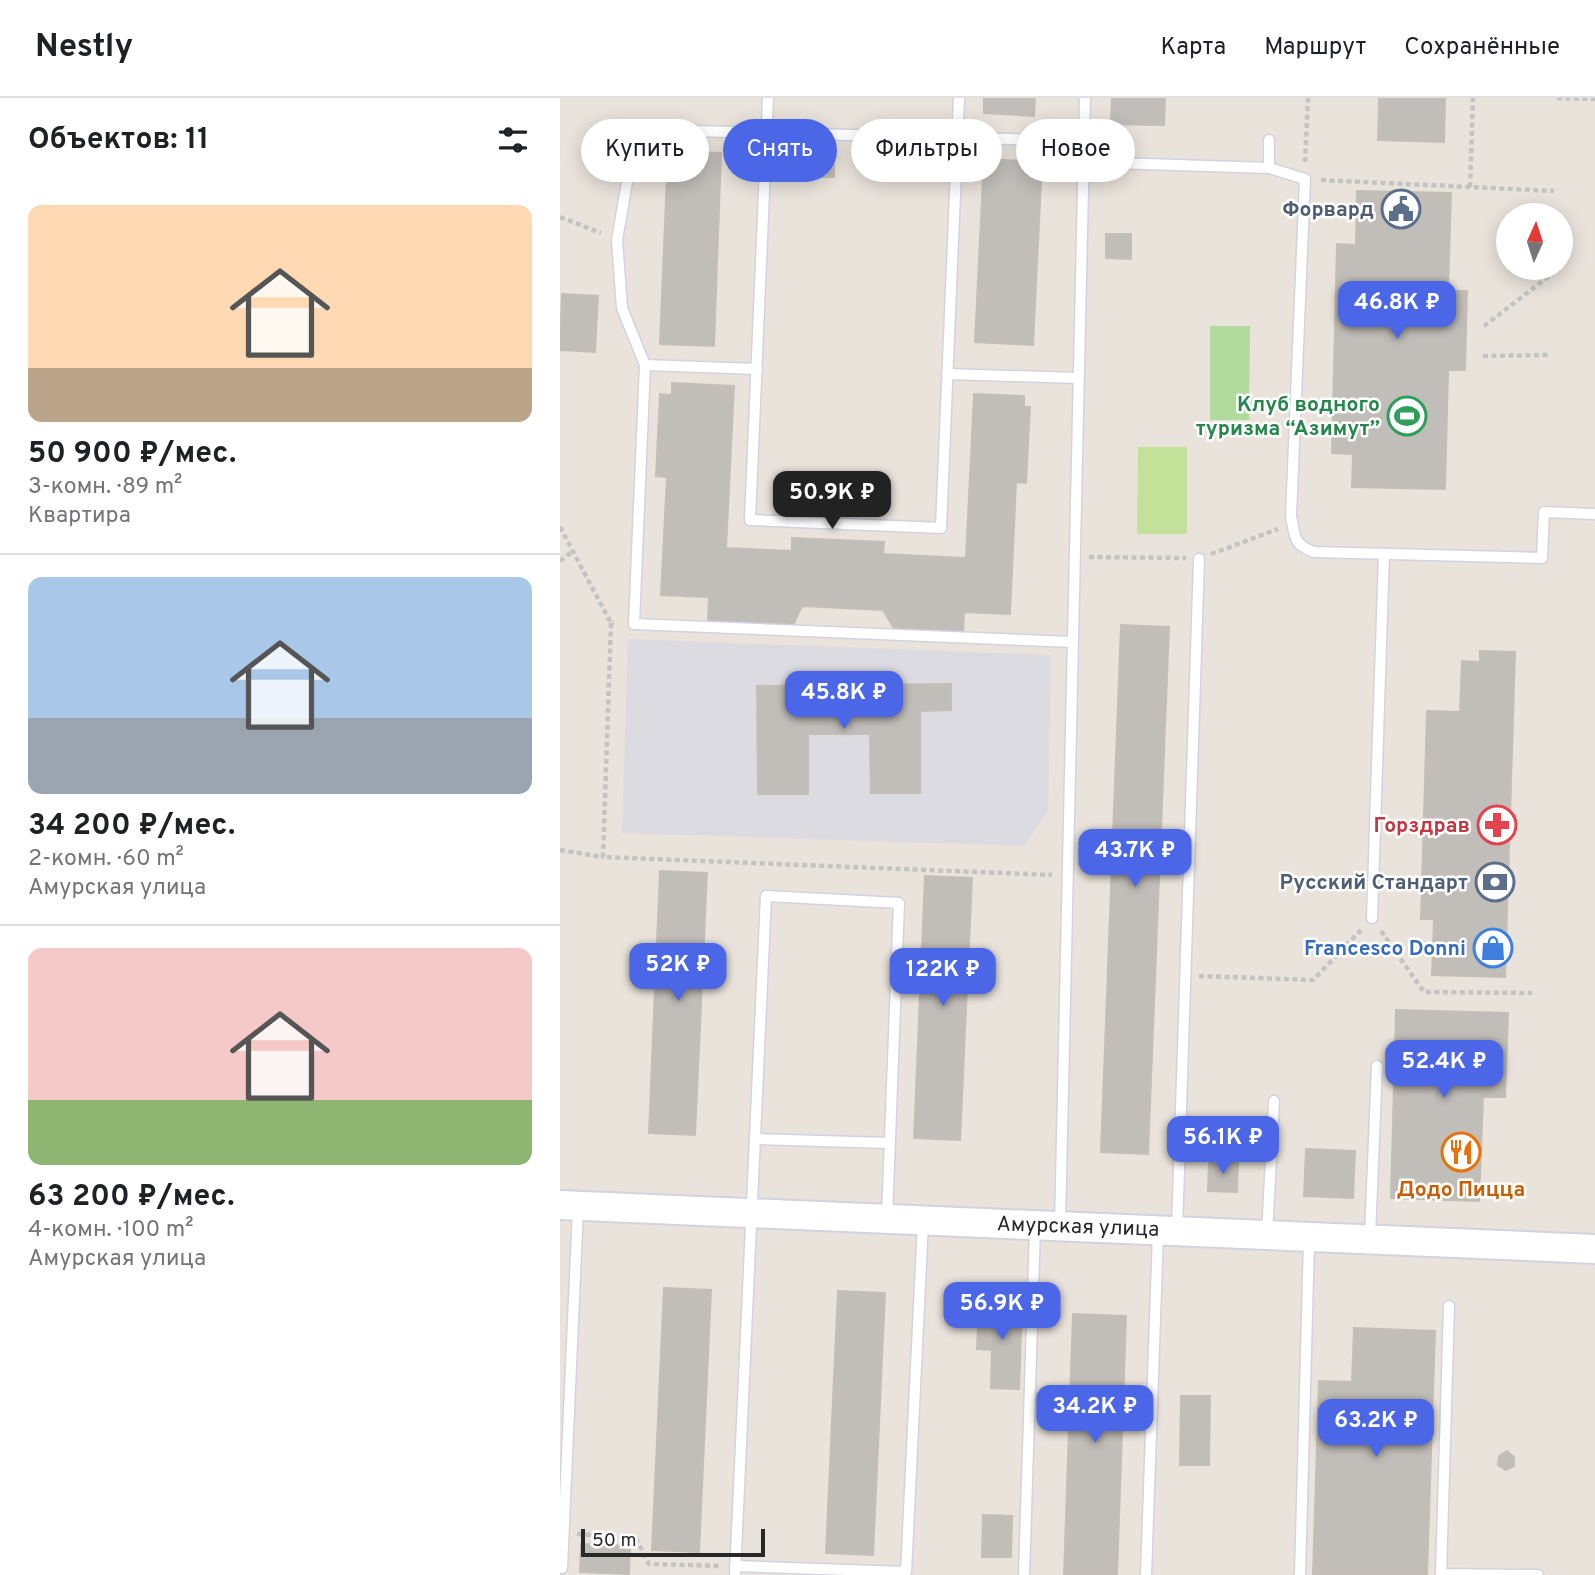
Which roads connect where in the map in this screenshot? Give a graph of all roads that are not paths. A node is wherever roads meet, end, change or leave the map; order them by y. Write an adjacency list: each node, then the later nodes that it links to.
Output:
1 (768, 98): 4 (lane)
2 (958, 98): 5 (lane)
3 (1085, 98): 6 (lane)
4 (767, 119)
5 (957, 119)
6 (1085, 119)
7 (723, 132): 14 (lane)
8 (1269, 140): 10 (lane)
9 (1135, 164): 10 (lane)
10 (1269, 168): 19 (lane)
11 (764, 182): 15 (lane)
12 (955, 182): 16 (lane)
13 (1083, 182): 17 (lane)
14 (645, 365): 15 (lane); 21 (lane)
15 (757, 369): 16 (lane)
16 (947, 374): 17 (lane)
17 (1078, 378): 21 (lane)
18 (1595, 514): 19 (lane)
19 (1384, 554): 22 (lane)
20 (1199, 559): 32 (lane)
21 (1072, 642): 31 (lane)
22 (1372, 918)
23 (1377, 1066): 35 (lane)
24 (1274, 1101): 33 (lane)
25 (755, 1139): 26 (lane); 26 (lane); 28 (lane)
26 (890, 1143): 29 (lane)
27 (569, 1206): 28 (street, Амурская улица); 38 (lane)
28 (753, 1213): 29 (street, Амурская улица); 39 (lane)
29 (887, 1219): 30 (street, Амурская улица)
30 (923, 1220): 31 (street, Амурская улица); 39 (lane)
31 (1048, 1225): 32 (street, Амурская улица); 40 (lane)
32 (1168, 1230): 33 (street, Амурская улица); 41 (lane)
33 (1267, 1234): 34 (street, Амурская улица)
34 (1310, 1237): 35 (street, Амурская улица); 42 (lane)
35 (1370, 1240): 36 (street, Амурская улица)
36 (1595, 1249)
37 (1449, 1306): 43 (lane)
38 (562, 1568)
39 (735, 1571)
40 (1024, 1575)
41 (1146, 1575)
42 (1300, 1575)
43 (1538, 1575)

